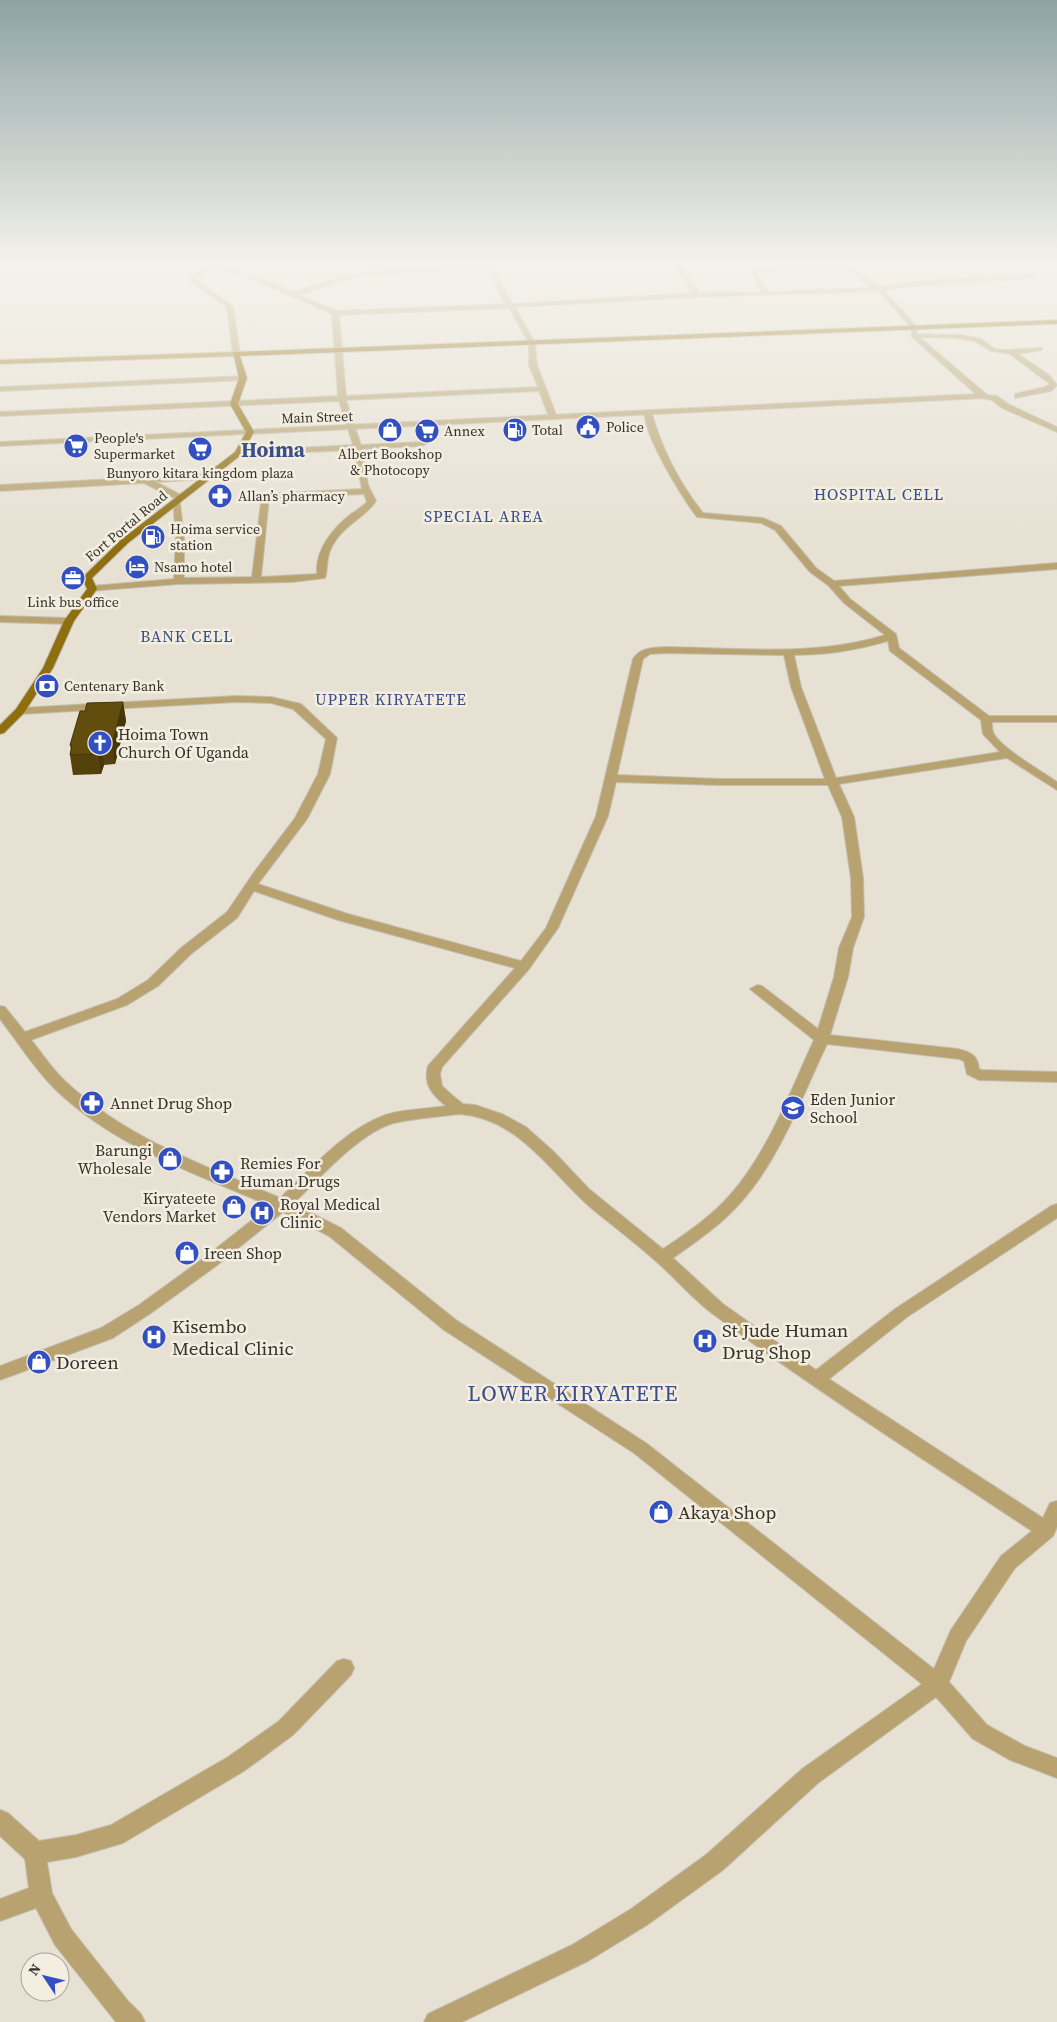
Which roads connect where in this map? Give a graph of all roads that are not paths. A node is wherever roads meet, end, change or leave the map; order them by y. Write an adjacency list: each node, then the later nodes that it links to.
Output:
1 (78, 359): 7 (main road)
2 (238, 359): 8 (main road)
3 (338, 359): 17 (street)
4 (533, 359): 12 (street)
5 (941, 359): 14 (street)
6 (1020, 359): 10 (street)
7 (0, 362)
8 (243, 378): 11 (street); 18 (main road)
9 (1057, 386): 10 (street)
10 (1048, 388): 13 (street)
11 (0, 389)
12 (542, 389): 17 (street); 21 (street)
13 (1057, 395)
14 (983, 396): 16 (street); 20 (street, Main Street)
15 (1003, 397): 16 (street)
16 (994, 398): 23 (street)
17 (342, 400): 18 (street); 22 (street)
18 (234, 404): 19 (street); 24 (main road)
19 (0, 414)
20 (648, 414): 21 (street, Main Street); 37 (street)
21 (553, 417): 22 (street, Main Street)
22 (352, 428): 24 (street, Main Street); 27 (street)
23 (1057, 430)
24 (250, 432): 25 (street, Main Street); 28 (main road, Fort Portal Road)
25 (0, 444)
26 (422, 444): 27 (street)
27 (358, 447): 28 (street); 32 (street)
28 (238, 453): 29 (main road, Fort Portal Road)
29 (207, 477): 30 (street); 33 (main road, Fort Portal Road)
30 (142, 479): 31 (street); 33 (street)
31 (0, 488)
32 (368, 491): 35 (street); 35 (street)
33 (178, 501): 36 (street); 38 (main road, Fort Portal Road)
34 (1057, 566): 37 (street)
35 (256, 579): 36 (street)
36 (179, 581): 38 (street)
37 (832, 584): 41 (street)
38 (92, 589): 40 (main road, Fort Portal Road)
39 (0, 619): 40 (street)
40 (69, 621): 43 (main road, Fort Portal Road)
41 (892, 636): 42 (street); 44 (street)
42 (789, 653): 48 (street); 49 (street)
43 (20, 711): 46 (main road, Fort Portal Road); 51 (street)
44 (986, 719): 45 (street); 47 (street)
45 (1057, 720)
46 (0, 731)
47 (1009, 754): 49 (street); 50 (street)
48 (611, 778): 49 (street); 52 (street)
49 (832, 782): 56 (street)
50 (1057, 787)
51 (251, 886): 52 (street); 55 (street)
52 (524, 966): 58 (street)
53 (757, 989): 56 (street)
54 (0, 1010): 55 (street)
55 (22, 1038): 59 (street)
56 (822, 1039): 57 (street); 61 (street)
57 (1057, 1077)
58 (459, 1109): 59 (street); 61 (street)
59 (282, 1205): 62 (street); 67 (street)
60 (1057, 1210): 63 (street)
61 (662, 1257): 63 (street)
62 (0, 1373)
63 (816, 1379): 65 (street)
64 (1057, 1509): 65 (street)
65 (1046, 1530): 67 (street)
66 (344, 1668): 70 (street)
67 (938, 1684): 68 (street); 74 (street)
68 (1057, 1768)
69 (0, 1821): 70 (street)
70 (35, 1853): 71 (street)
71 (42, 1895): 72 (street); 73 (street)
72 (0, 1910)
73 (133, 2022)
74 (436, 2022)

